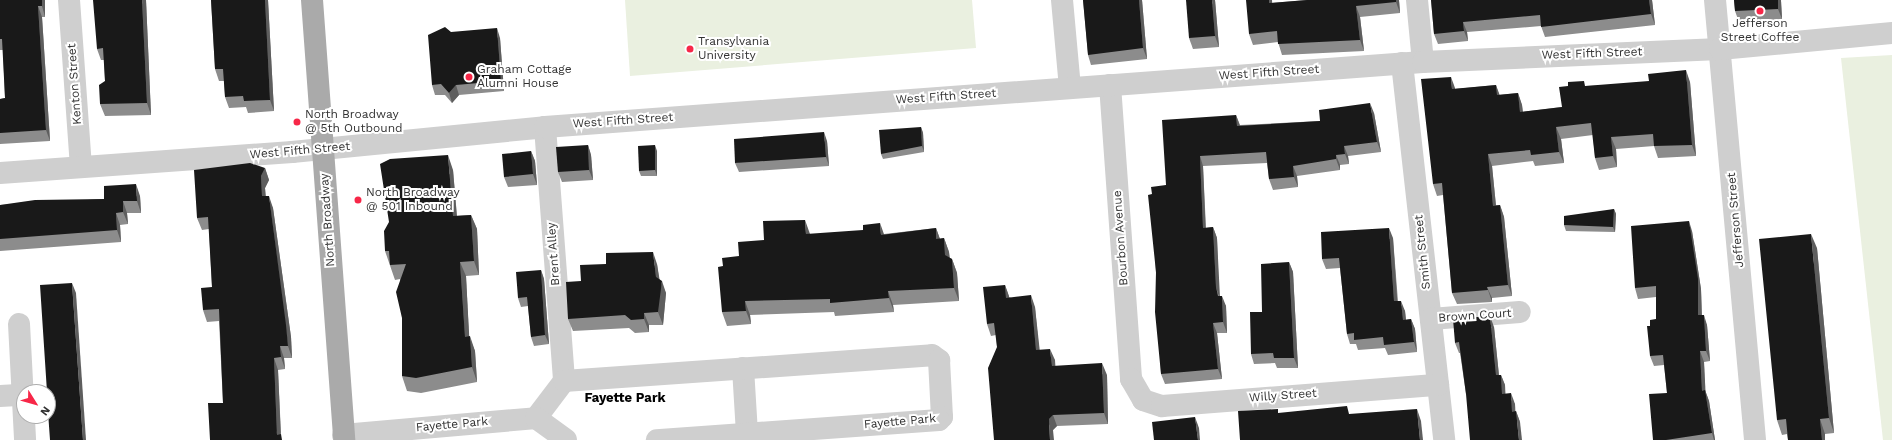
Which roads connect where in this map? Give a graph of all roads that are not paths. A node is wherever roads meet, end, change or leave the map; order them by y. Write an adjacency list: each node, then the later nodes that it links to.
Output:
1 (69, 0): 13 (street, Kenton Street)
2 (312, 0): 12 (main road, North Broadway)
3 (1062, 0): 10 (street)
4 (1417, 0): 8 (street, Smith Street)
5 (1715, 0): 7 (street, Jefferson Street)
6 (1892, 32): 7 (street, West Fifth Street)
7 (1720, 49): 8 (street, West Fifth Street); 33 (street, Jefferson Street)
8 (1413, 62): 9 (street, West Fifth Street); 16 (street, Smith Street)
9 (1110, 85): 10 (street, West Fifth Street); 22 (street, Bourbon Avenue)
10 (1070, 88): 11 (street, West Fifth Street)
11 (545, 127): 12 (street, West Fifth Street); 19 (street, Brent Alley)
12 (323, 149): 13 (street, West Fifth Street); 28 (main road, North Broadway)
13 (81, 167): 14 (street, West Fifth Street)
14 (0, 173)
15 (1520, 312): 16 (street, Brown Court)
16 (1431, 319): 21 (street, Smith Street)
17 (19, 324): 20 (street)
18 (743, 368): 19 (street, Fayette Park); 27 (street); 27 (street, Fayette Park)
19 (564, 381): 25 (street)
20 (22, 384)
21 (1438, 385): 22 (street, Willy Street); 32 (street, Smith Street)
22 (1134, 390)
23 (16, 395): 24 (street)
24 (0, 396)
25 (536, 418): 28 (street, Fayette Park); 30 (street)
26 (24, 424): 29 (street)
27 (747, 434): 31 (street, Fayette Park)
28 (344, 437)
29 (25, 440)
30 (566, 440)
31 (657, 440)
32 (1444, 440)
33 (1755, 440)

